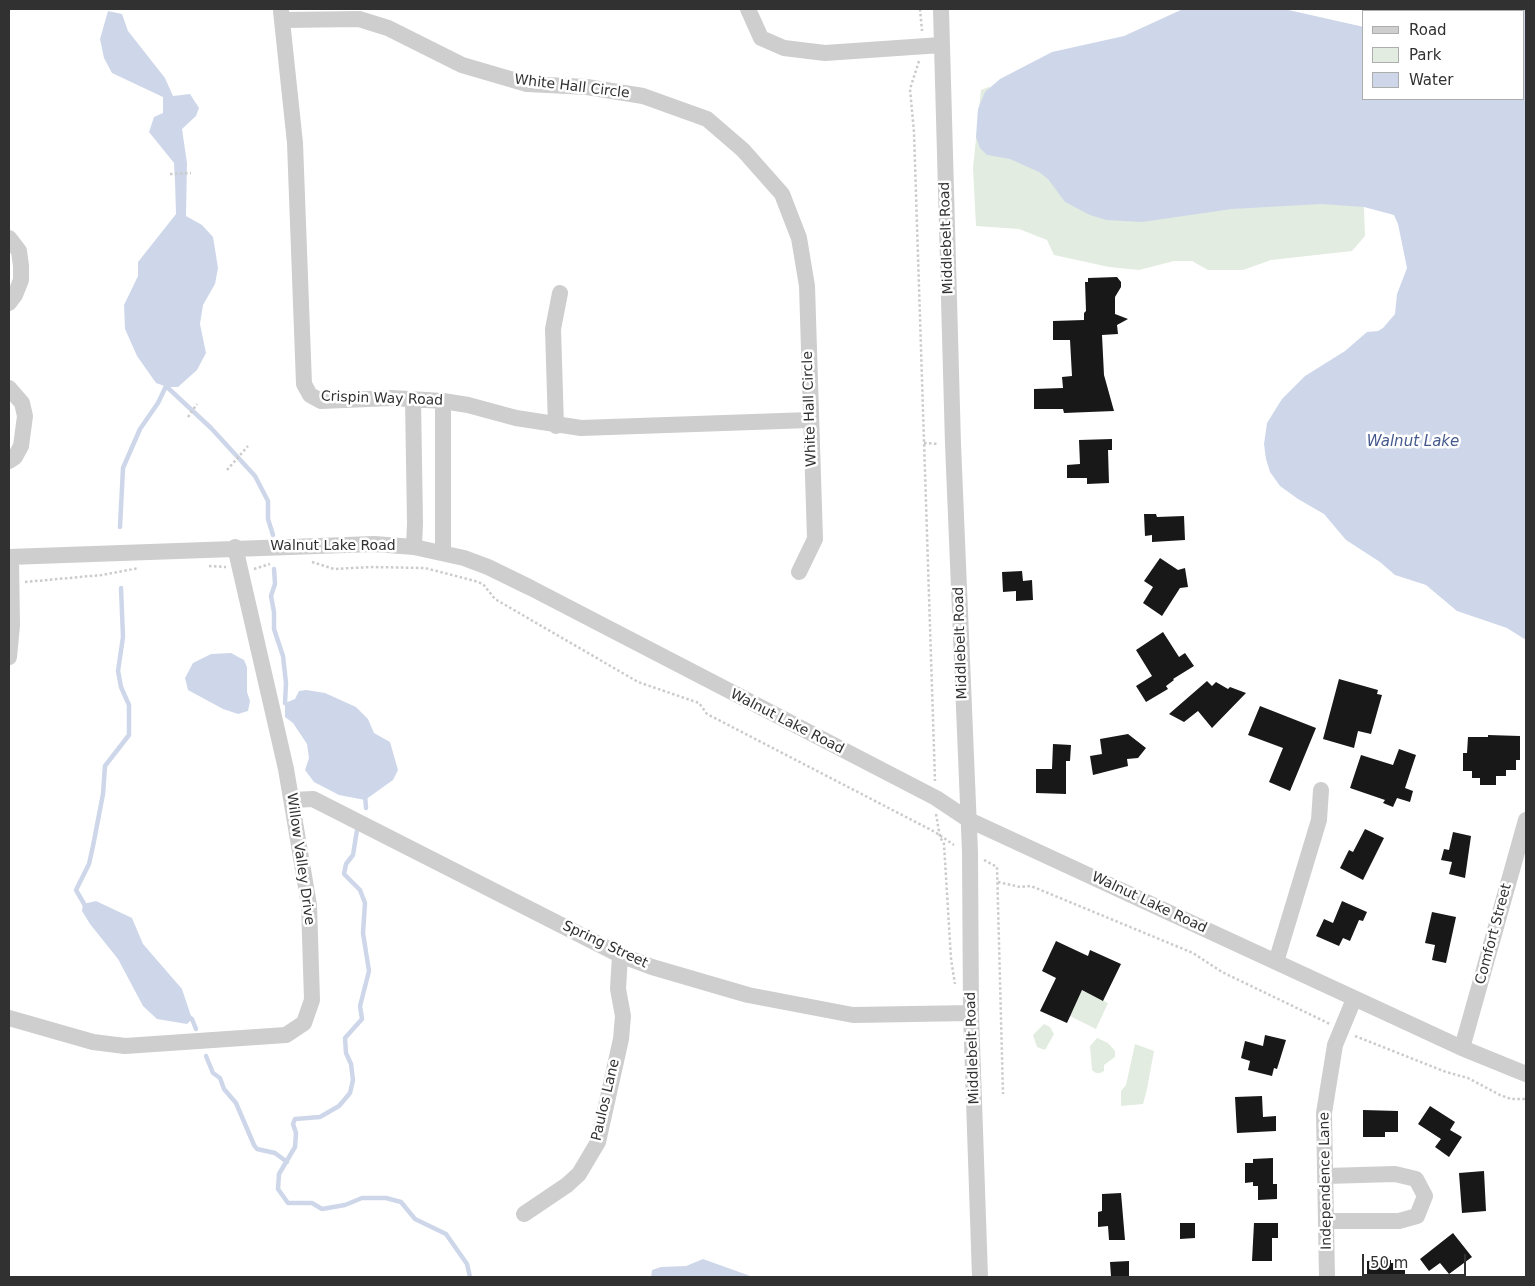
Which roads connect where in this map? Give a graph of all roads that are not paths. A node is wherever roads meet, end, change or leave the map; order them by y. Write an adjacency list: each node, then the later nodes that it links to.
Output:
1 (748, 9): 4 (street)
2 (941, 9): 4 (street, Middlebelt Road)
3 (282, 14): 9 (street, Crispin Way Road); 11 (street, White Hall Circle)
4 (941, 45): 22 (street, Middlebelt Road)
5 (9, 238): 7 (street)
6 (560, 293): 12 (street)
7 (9, 303)
8 (9, 388): 13 (street)
9 (413, 399): 10 (street, Crispin Way Road); 14 (street)
10 (443, 400): 12 (street, Crispin Way Road); 16 (street)
11 (810, 420): 12 (street, Crispin Way Road); 18 (street, White Hall Circle)
12 (556, 426)
13 (9, 461)
14 (414, 547): 15 (street, Walnut Lake Road); 16 (street, Walnut Lake Road)
15 (235, 548): 17 (street, Walnut Lake Road); 21 (street, Willow Valley Drive)
16 (443, 552): 22 (street, Walnut Lake Road)
17 (10, 557): 19 (street)
18 (799, 572)
19 (9, 657)
20 (1321, 790): 25 (street)
21 (292, 800): 24 (street, Spring Street); 28 (street, Willow Valley Drive)
22 (969, 820): 25 (street, Walnut Lake Road); 27 (street, Middlebelt Road)
23 (1526, 820): 29 (street, Comfort Street)
24 (620, 955): 27 (street, Spring Street); 32 (street, Paulos Lane)
25 (1276, 962): 26 (street, Walnut Lake Road)
26 (1354, 999): 29 (street, Walnut Lake Road); 31 (street, Independence Lane)
27 (971, 1013): 34 (street, Middlebelt Road)
28 (9, 1018)
29 (1462, 1048): 30 (street, Walnut Lake Road)
30 (1526, 1074)
31 (1326, 1176): 33 (street, Independence Lane); 33 (street)
32 (524, 1214)
33 (1326, 1221): 35 (street, Independence Lane)
34 (980, 1277)
35 (1327, 1277)

